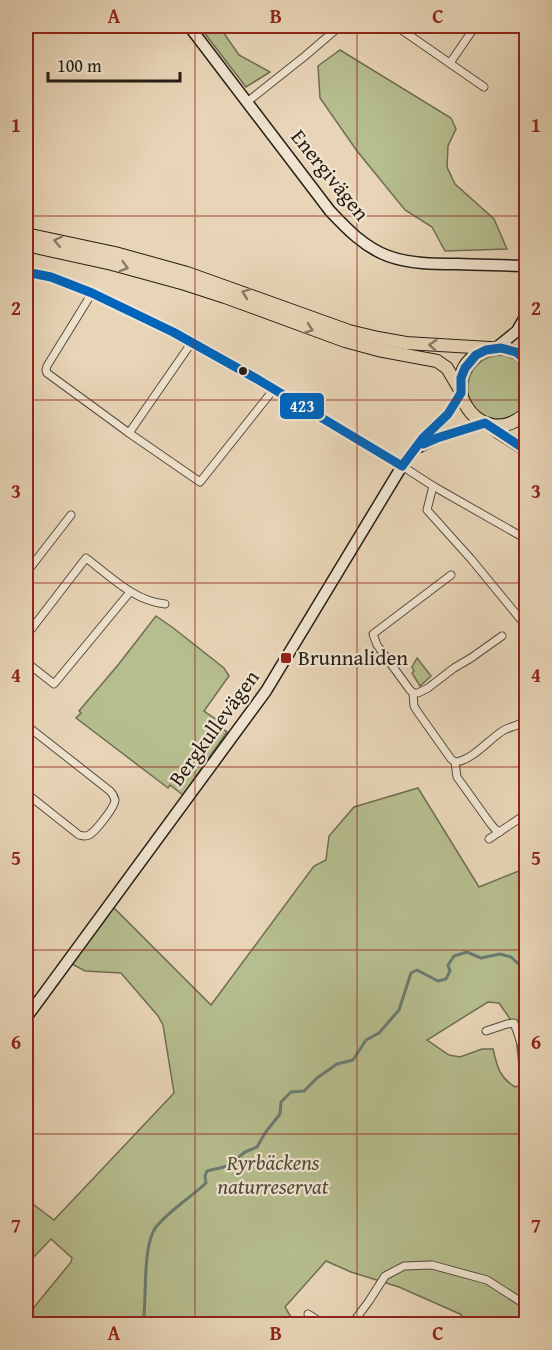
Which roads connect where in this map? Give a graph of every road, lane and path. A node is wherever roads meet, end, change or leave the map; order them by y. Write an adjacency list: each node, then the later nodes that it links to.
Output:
1 (189, 26): 7 (street, Energivägen)
2 (339, 26): 7 (street)
3 (396, 26): 5 (street)
4 (474, 28): 5 (street)
5 (450, 63): 6 (street)
6 (484, 87)
7 (247, 102): 10 (street, Energivägen)
8 (26, 234): 15 (highway, one-way to 8)
9 (26, 245): 18 (highway, one-way to 18)
10 (526, 266)
11 (26, 272): 12 (street)
12 (92, 293): 14 (street); 21 (street)
13 (526, 315): 15 (street)
14 (192, 342): 17 (street); 21 (street)
15 (494, 348): 16 (highway); 18 (highway)
16 (526, 360)
17 (274, 388): 21 (street); 24 (street)
18 (460, 391): 20 (highway); 22 (street, Bergkullevägen)
19 (526, 413): 20 (highway)
20 (486, 423): 22 (street, Bergkullevägen); 23 (highway)
21 (129, 433)
22 (416, 448): 24 (street, Bergkullevägen)
23 (526, 450)
24 (402, 466): 25 (street); 46 (street, Bergkullevägen)
25 (433, 486): 27 (street); 34 (street)
26 (71, 515): 29 (street)
27 (526, 538)
28 (26, 558): 29 (street)
29 (33, 564): 30 (street)
30 (26, 573)
31 (451, 575): 38 (street)
32 (130, 592): 33 (street); 35 (street); 37 (street)
33 (165, 604)
34 (526, 626)
35 (26, 636)
36 (502, 636): 38 (street)
37 (26, 662)
38 (413, 693): 41 (street)
39 (526, 720): 41 (street)
40 (26, 725): 42 (street)
41 (455, 762): 44 (street)
42 (26, 793)
43 (526, 814): 44 (street)
44 (500, 832): 45 (street)
45 (489, 839)
46 (26, 1018)
47 (486, 1031): 48 (street)
48 (526, 1068)
49 (526, 1305): 52 (street)
50 (308, 1314): 51 (street)
51 (321, 1324)
52 (352, 1324)

